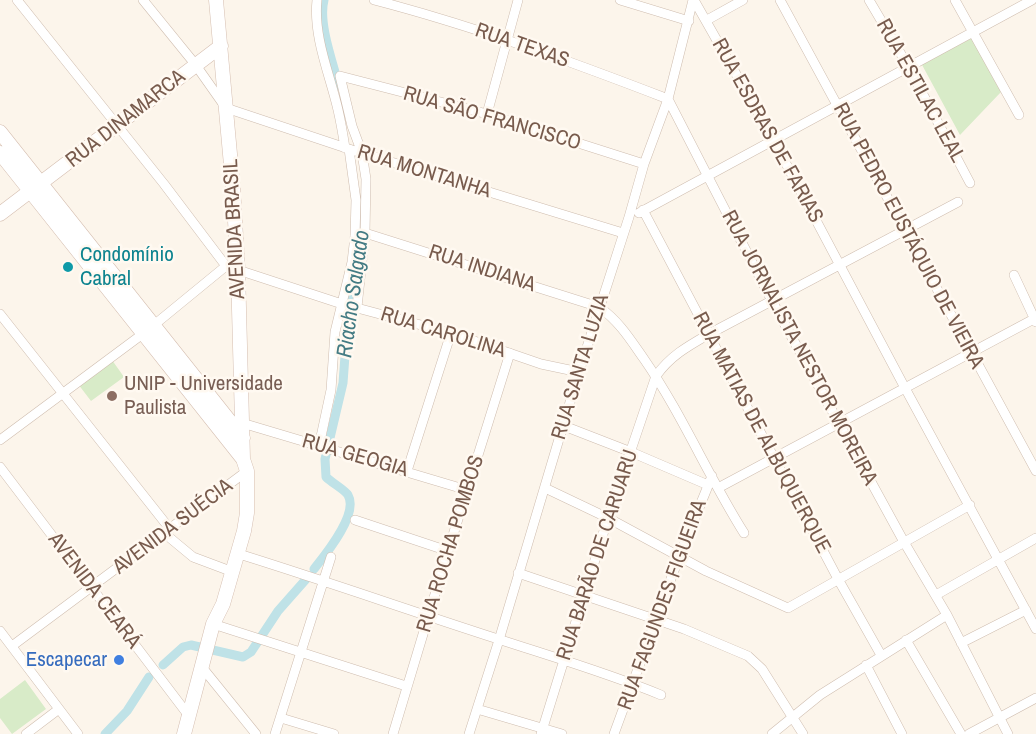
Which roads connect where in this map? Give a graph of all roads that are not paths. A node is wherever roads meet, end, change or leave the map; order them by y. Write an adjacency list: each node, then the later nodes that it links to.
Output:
1 (17, 0): 26 (street)
2 (143, 0): 19 (street)
3 (216, 0): 18 (street, AVENIDA BRASIL)
4 (317, 0): 29 (street)
5 (374, 0): 17 (street, RUA TEXAS)
6 (518, 0): 17 (street)
7 (620, 0): 14 (street)
8 (694, 0): 14 (street, RUA SANTA LUZIA); 15 (street, RUA ESDRAS DE FARIAS)
9 (743, 0): 15 (street)
10 (780, 0): 22 (street, RUA PEDRO EUSTÁQUIO DE VIEIRA)
11 (869, 0): 20 (street, RUA ESTILAC LEAL)
12 (955, 0): 16 (street)
13 (1032, 0): 16 (street)
14 (689, 21): 21 (street, RUA SANTA LUZIA)
15 (707, 21): 28 (street, RUA ESDRAS DE FARIAS)
16 (974, 32): 20 (street); 25 (street)
17 (506, 41): 21 (street, RUA TEXAS); 24 (street)
18 (221, 46): 19 (street, RUA DINAMARCA); 23 (street, AVENIDA BRASIL)
19 (195, 64): 23 (street); 26 (street, RUA DINAMARCA)
20 (908, 66): 22 (street); 33 (street, RUA ESTILAC LEAL)
21 (668, 99): 31 (street, RUA SANTA LUZIA); 32 (street, RUA JORNALISTA NESTOR MOREIRA)
22 (839, 106): 28 (street); 39 (street, RUA PEDRO EUSTÁQUIO DE VIEIRA)
23 (226, 108): 29 (street, RUA MONTANHA); 43 (street, AVENIDA BRASIL)
24 (487, 114): 29 (street, RUA SÃO FRANCISCO); 31 (street, RUA SÃO FRANCISCO)
25 (1019, 115)
26 (118, 126): 34 (street, RUA DINAMARCA); 43 (street)
27 (0, 132): 34 (street)
28 (774, 141): 32 (street); 42 (street, RUA ESDRAS DE FARIAS)
29 (353, 150): 40 (street); 41 (street, RUA MONTANHA); 46 (street)
30 (0, 153): 34 (street)
31 (644, 164): 38 (street, RUA SANTA LUZIA)
32 (708, 176): 36 (street); 45 (street, RUA JORNALISTA NESTOR MOREIRA)
33 (970, 183)
34 (36, 188): 37 (street, RUA DINAMARCA); 50 (street)
35 (958, 202): 39 (street)
36 (643, 210): 38 (street); 52 (street, RUA MATIAS DE ALBUQUERQUE)
37 (0, 214)
38 (629, 217): 41 (street, RUA SANTA LUZIA)
39 (904, 231): 42 (street); 53 (street, RUA PEDRO EUSTÁQUIO DE VIEIRA)
40 (365, 233): 46 (street); 47 (street, RUA INDIANA)
41 (623, 233): 47 (street, RUA SANTA LUZIA)
42 (839, 264): 45 (street); 57 (street, RUA ESDRAS DE FARIAS)
43 (232, 269): 46 (street, RUA CAROLINA); 50 (street); 59 (street, AVENIDA BRASIL)
44 (1014, 275): 49 (street)
45 (772, 301): 52 (street); 60 (street, RUA JORNALISTA NESTOR MOREIRA)
46 (349, 306): 51 (street, RUA CAROLINA); 64 (street)
47 (599, 307): 55 (street, RUA SANTA LUZIA); 56 (street)
48 (0, 314): 58 (street)
49 (1035, 321): 53 (street)
50 (149, 329): 58 (street); 62 (street); 67 (street)
51 (451, 333): 54 (street, RUA CAROLINA); 69 (street)
52 (709, 334): 56 (street); 66 (street, RUA MATIAS DE ALBUQUERQUE)
53 (970, 352): 57 (street); 70 (street, RUA PEDRO EUSTÁQUIO DE VIEIRA)
54 (510, 353): 55 (street, RUA CAROLINA); 74 (street, RUA ROCHA POMBOS)
55 (579, 372): 61 (street, RUA SANTA LUZIA)
56 (656, 376): 65 (street, RUA BARÃO DE CARUARU); 71 (street)
57 (905, 388): 60 (street); 75 (street, RUA ESDRAS DE FARIAS)
58 (63, 392): 63 (street); 78 (street)
59 (242, 423): 62 (street, AVENIDA BRASIL); 64 (street, RUA GEOGIA)
60 (840, 424): 66 (street); 81 (street, RUA JORNALISTA NESTOR MOREIRA)
61 (564, 426): 65 (street); 72 (street, RUA SANTA LUZIA)
62 (243, 438): 67 (street, AVENIDA BRASIL)
63 (0, 440)
64 (320, 446): 69 (street, RUA GEOGIA)
65 (631, 452): 71 (street); 76 (street, RUA BARÃO DE CARUARU)
66 (775, 458): 73 (street); 89 (street, RUA MATIAS DE ALBUQUERQUE)
67 (245, 465): 78 (street, AVENIDA SUÉCIA); 83 (street, AVENIDA BRASIL)
68 (0, 467): 91 (street, AVENIDA CEARÁ)
69 (408, 471): 74 (street, RUA GEOGIA)
70 (1036, 471)
71 (710, 480): 73 (street); 85 (street, RUA FAGUNDES FIGUEIRA)
72 (545, 488): 76 (street); 88 (street, RUA SANTA LUZIA)
73 (718, 488): 79 (street)
74 (466, 490): 82 (street, RUA ROCHA POMBOS)
75 (969, 505): 81 (street); 86 (street, RUA ESDRAS DE FARIAS)
76 (608, 518): 85 (street); 93 (street, RUA BARÃO DE CARUARU)
77 (355, 520): 82 (street)
78 (167, 531): 87 (street); 91 (street, AVENIDA SUÉCIA)
79 (744, 533)
80 (1036, 538): 86 (street)
81 (903, 542): 89 (street); 92 (street, RUA JORNALISTA NESTOR MOREIRA)
82 (448, 551): 96 (street, RUA ROCHA POMBOS)
83 (238, 554): 87 (street, AVENIDA BRASIL); 90 (street)
84 (331, 557): 90 (street)
85 (679, 557): 89 (street); 97 (street, RUA FAGUNDES FIGUEIRA)
86 (999, 559): 92 (street); 94 (street, RUA ESDRAS DE FARIAS)
87 (233, 572): 98 (street, AVENIDA BRASIL)
88 (518, 573): 93 (street); 101 (street, RUA SANTA LUZIA)
89 (838, 579): 107 (street, RUA MATIAS DE ALBUQUERQUE)
90 (323, 580): 96 (street); 105 (street)
91 (92, 588): 104 (street, AVENIDA SUÉCIA); 116 (street, AVENIDA CEARÁ)
92 (936, 594): 95 (street, RUA JORNALISTA NESTOR MOREIRA)
93 (584, 595): 97 (street); 108 (street, RUA BARÃO DE CARUARU)
94 (1026, 610): 99 (street, RUA ESDRAS DE FARIAS); 103 (street)
95 (947, 615): 102 (street); 103 (street, RUA JORNALISTA NESTOR MOREIRA)
96 (429, 616): 101 (street); 111 (street, RUA ROCHA POMBOS)
97 (656, 620): 110 (street, RUA FAGUNDES FIGUEIRA); 119 (street)
98 (213, 624): 105 (street); 106 (street, AVENIDA BRASIL)
99 (1036, 629)
100 (0, 631): 104 (street)
101 (499, 640): 108 (street); 115 (street, RUA SANTA LUZIA)
102 (906, 640): 107 (street); 134 (street)
103 (962, 643): 117 (street, RUA JORNALISTA NESTOR MOREIRA)
104 (12, 646): 114 (street)
105 (302, 652): 111 (street); 118 (street)
106 (205, 654): 116 (street, AVENIDA BRASIL); 125 (street)
107 (881, 656): 109 (street)
108 (564, 659): 110 (street); 120 (street, RUA BARÃO DE CARUARU)
109 (866, 665): 119 (street); 133 (street)
110 (634, 684): 112 (street); 131 (street, RUA FAGUNDES FIGUEIRA)
111 (406, 686): 128 (street, RUA ROCHA POMBOS)
112 (661, 695)
113 (1036, 698): 117 (street)
114 (59, 709): 122 (street); 123 (street)
115 (477, 709): 120 (street); 129 (street, RUA SANTA LUZIA)
116 (189, 716): 124 (street, AVENIDA BRASIL)
117 (999, 717): 135 (street); 136 (street, RUA JORNALISTA NESTOR MOREIRA)
118 (281, 718): 126 (street); 127 (street)
119 (792, 718): 121 (street); 132 (street)
120 (541, 731): 130 (street)
121 (774, 733)
122 (26, 734)
123 (78, 734)
124 (184, 734)
125 (256, 734)
126 (275, 734)
127 (334, 734)
128 (393, 734)
129 (469, 734)
130 (562, 734)
131 (614, 734)
132 (803, 734)
133 (902, 734)
134 (961, 734)
135 (969, 734)
136 (1008, 734)

